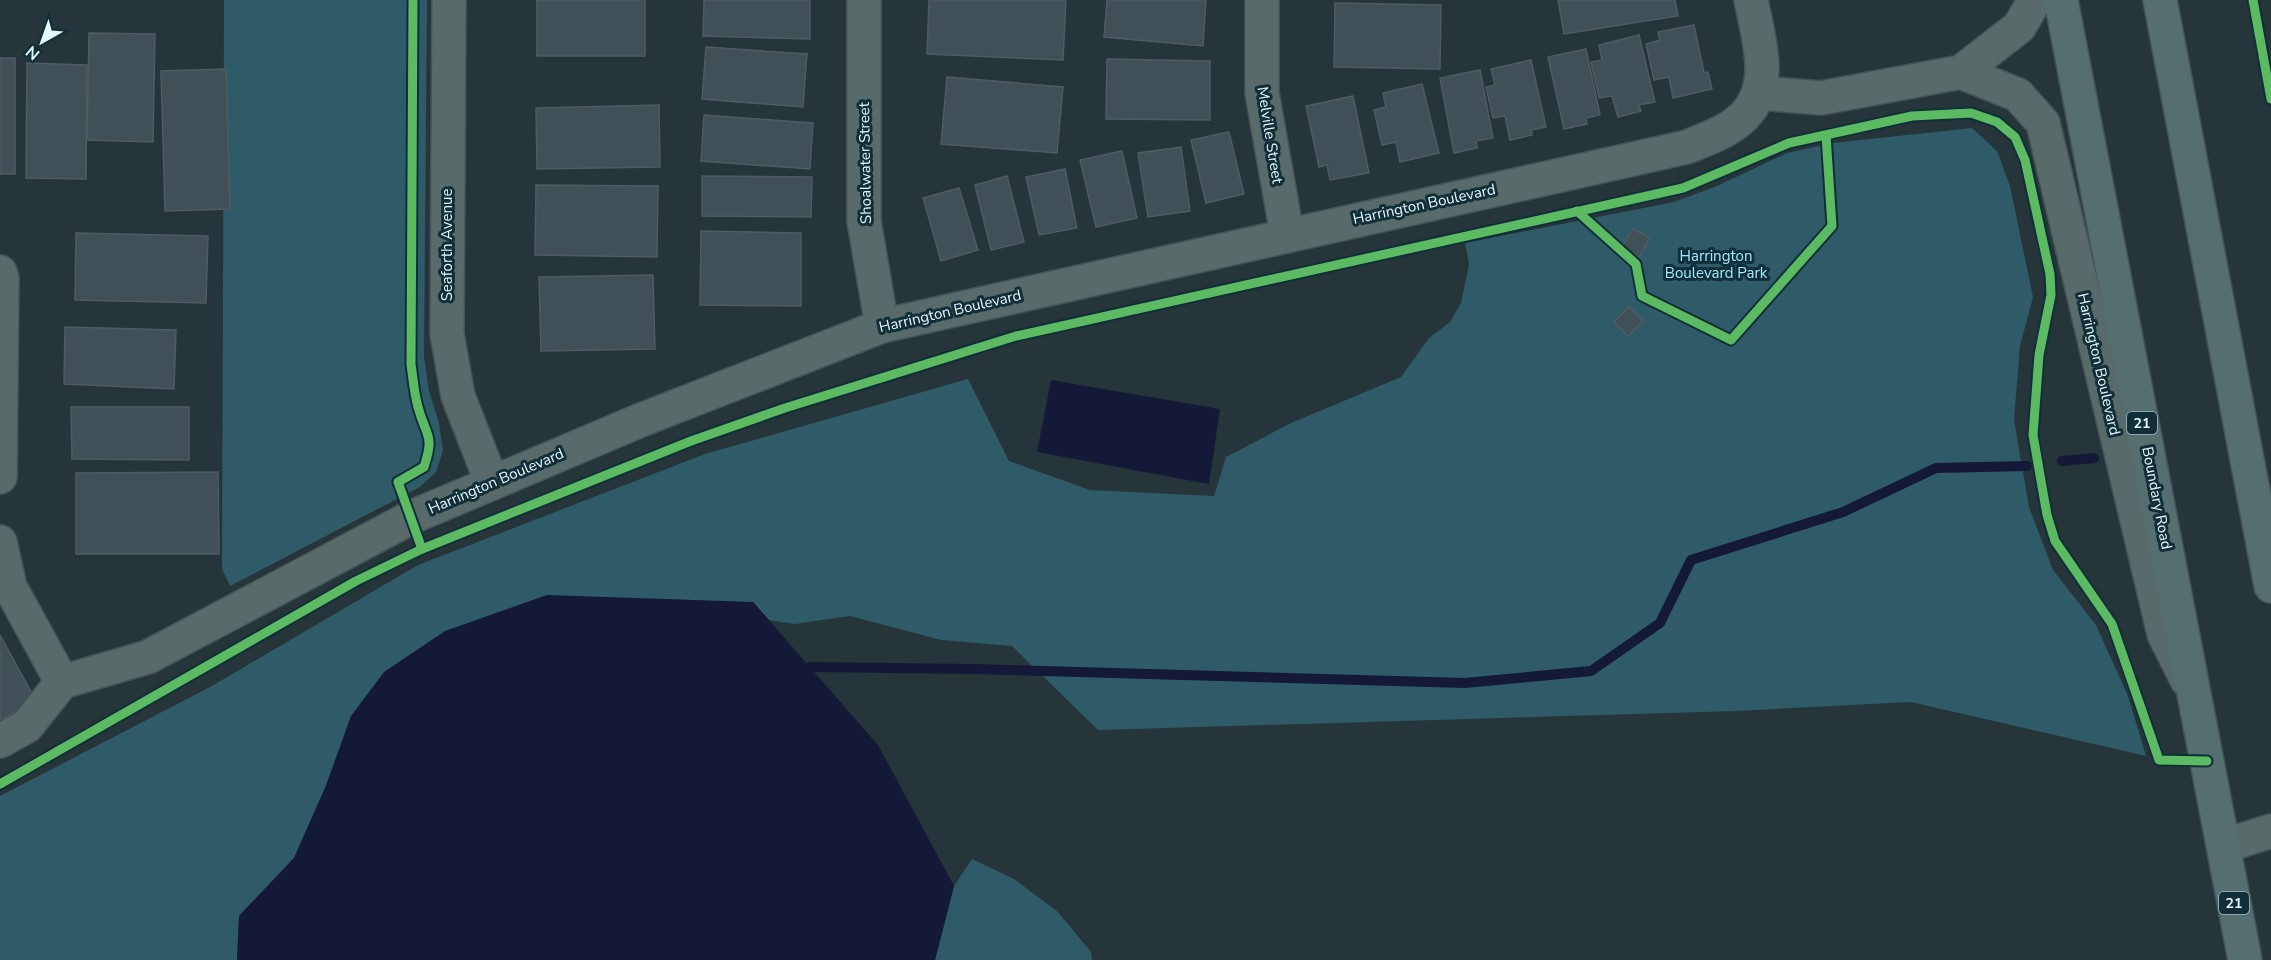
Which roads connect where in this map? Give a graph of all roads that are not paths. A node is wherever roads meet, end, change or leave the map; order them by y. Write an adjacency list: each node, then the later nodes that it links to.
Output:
1 (449, 0): 14 (street, Seaforth Avenue)
2 (864, 0): 12 (street, Shoalwater Street)
3 (1262, 0): 10 (street, Melville Street)
4 (1751, 0): 9 (street)
5 (2035, 0): 8 (street)
6 (2061, 0): 18 (highway, Boundary Road / 21)
7 (2160, 0): 16 (highway)
8 (1961, 72): 9 (street); 18 (street, Harrington Boulevard)
9 (1760, 93): 10 (street, Harrington Boulevard)
10 (1287, 234): 12 (street, Harrington Boulevard)
11 (0, 272): 13 (street)
12 (882, 326): 14 (street, Harrington Boulevard)
13 (0, 477)
14 (492, 483): 17 (street, Harrington Boulevard)
15 (0, 542): 17 (street)
16 (2271, 586)
17 (62, 682): 19 (street)
18 (2194, 695): 21 (highway, Boundary Road / 21)
19 (0, 741)
20 (2271, 831): 21 (street)
21 (2224, 846): 22 (highway, Boundary Road / 21)
22 (2245, 960)

